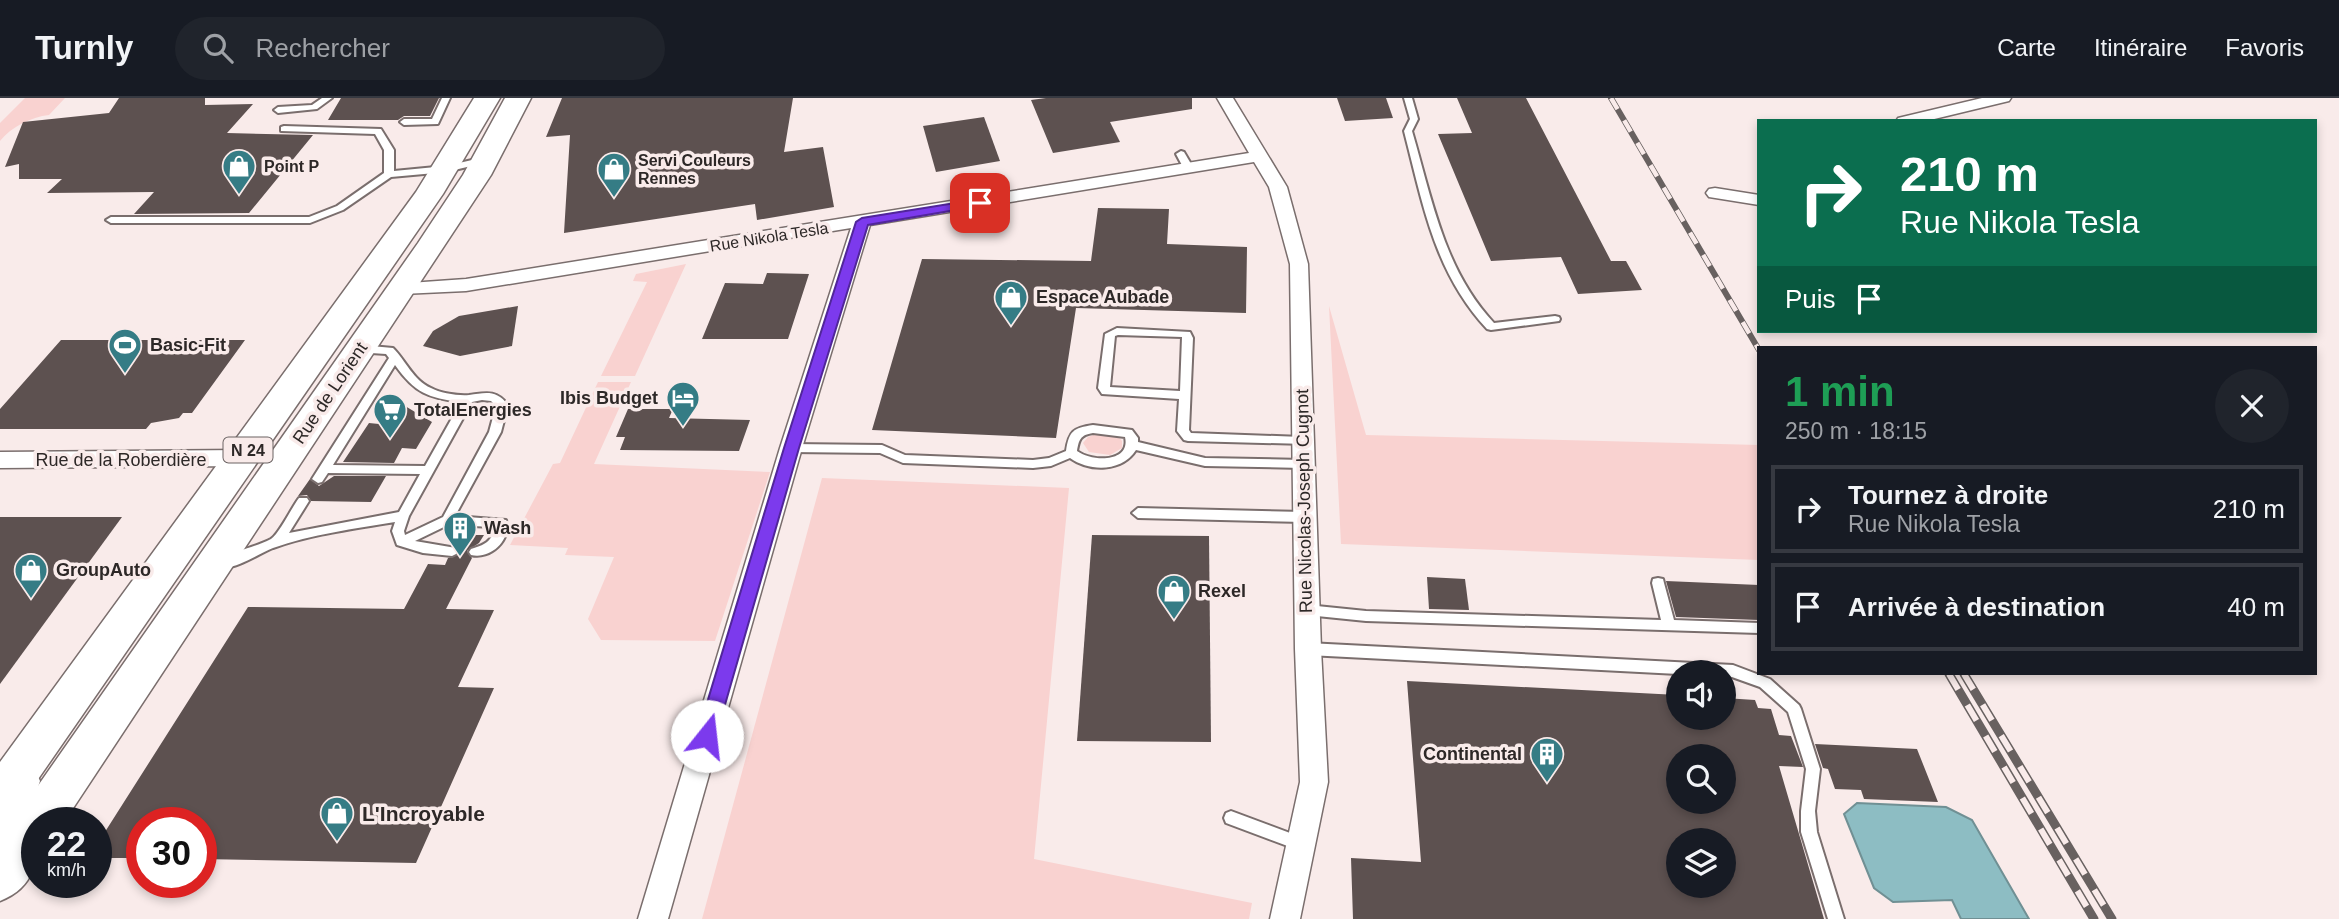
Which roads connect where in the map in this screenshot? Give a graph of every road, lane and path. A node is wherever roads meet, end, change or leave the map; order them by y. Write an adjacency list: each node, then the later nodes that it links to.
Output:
1 (328, 98): 8 (lane)
2 (446, 98): 10 (lane)
3 (487, 98): 14 (main road, Rue de Lorient / N 24)
4 (518, 98): 13 (main road, Rue de Lorient / N 24)
5 (1225, 98): 12 (street, Rue Nicolas-Joseph Cugnot)
6 (1408, 98): 21 (lane)
7 (2003, 98): 9 (street)
8 (278, 110)
9 (1913, 119)
10 (404, 122)
11 (284, 129): 15 (lane)
12 (1259, 156): 19 (street, Rue Nikola Tesla); 29 (street, Rue Nicolas-Joseph Cugnot)
13 (485, 160): 14 (lane); 20 (main road, Rue de Lorient / N 24)
14 (446, 169): 15 (lane); 31 (main road, Rue de Lorient / N 24)
15 (389, 174): 18 (lane)
16 (1715, 193): 17 (street)
17 (1757, 200)
18 (111, 220)
19 (862, 222): 20 (street, Rue Nikola Tesla); 28 (street)
20 (402, 288): 22 (main road, Rue de Lorient / N 24)
21 (1555, 319)
22 (360, 349): 23 (lane); 46 (main road, Rue de Lorient / N 24)
23 (395, 357): 25 (lane); 35 (lane)
24 (1185, 395): 24 (lane); 26 (lane)
25 (468, 399): 34 (lane); 40 (lane)
26 (1201, 439): 29 (lane); 33 (lane)
27 (1133, 445): 30 (lane); 30 (lane); 33 (lane)
28 (791, 448): 30 (lane); 59 (street)
29 (1303, 452): 33 (lane); 39 (street, Rue Nicolas-Joseph Cugnot)
30 (1071, 453)
31 (242, 458): 32 (street, Rue de la Roberdière); 51 (main road, Rue de Lorient / N 24)
32 (0, 460)
33 (1205, 462)
34 (428, 470): 35 (lane); 38 (lane)
35 (320, 474)
36 (303, 501): 41 (lane)
37 (1138, 513): 39 (lane)
38 (403, 516): 41 (lane); 42 (lane)
39 (1304, 517): 47 (street, Rue Nicolas-Joseph Cugnot)
40 (447, 520): 42 (lane); 44 (lane)
41 (278, 540): 46 (lane)
42 (401, 542): 43 (lane)
43 (452, 551)
44 (475, 552)
45 (1658, 583): 48 (lane)
46 (195, 591): 53 (main road, Rue de Lorient / N 24)
47 (1307, 610): 48 (lane); 50 (street, Rue Nicolas-Joseph Cugnot)
48 (1669, 625): 49 (lane)
49 (1757, 628)
50 (1308, 649): 56 (street, Rue Nicolas-Joseph Cugnot); 61 (lane)
51 (36, 747): 52 (main road, Rue de Lorient / N 24); 55 (street, Rue de Lorient)
52 (0, 797)
53 (49, 807)
54 (1231, 818): 56 (lane)
55 (0, 836)
56 (1301, 844): 60 (street, Rue Nicolas-Joseph Cugnot)
57 (21, 849): 58 (main road, Rue de Lorient / N 24)
58 (0, 879)
59 (653, 919)
60 (1285, 919)
61 (1836, 919)

